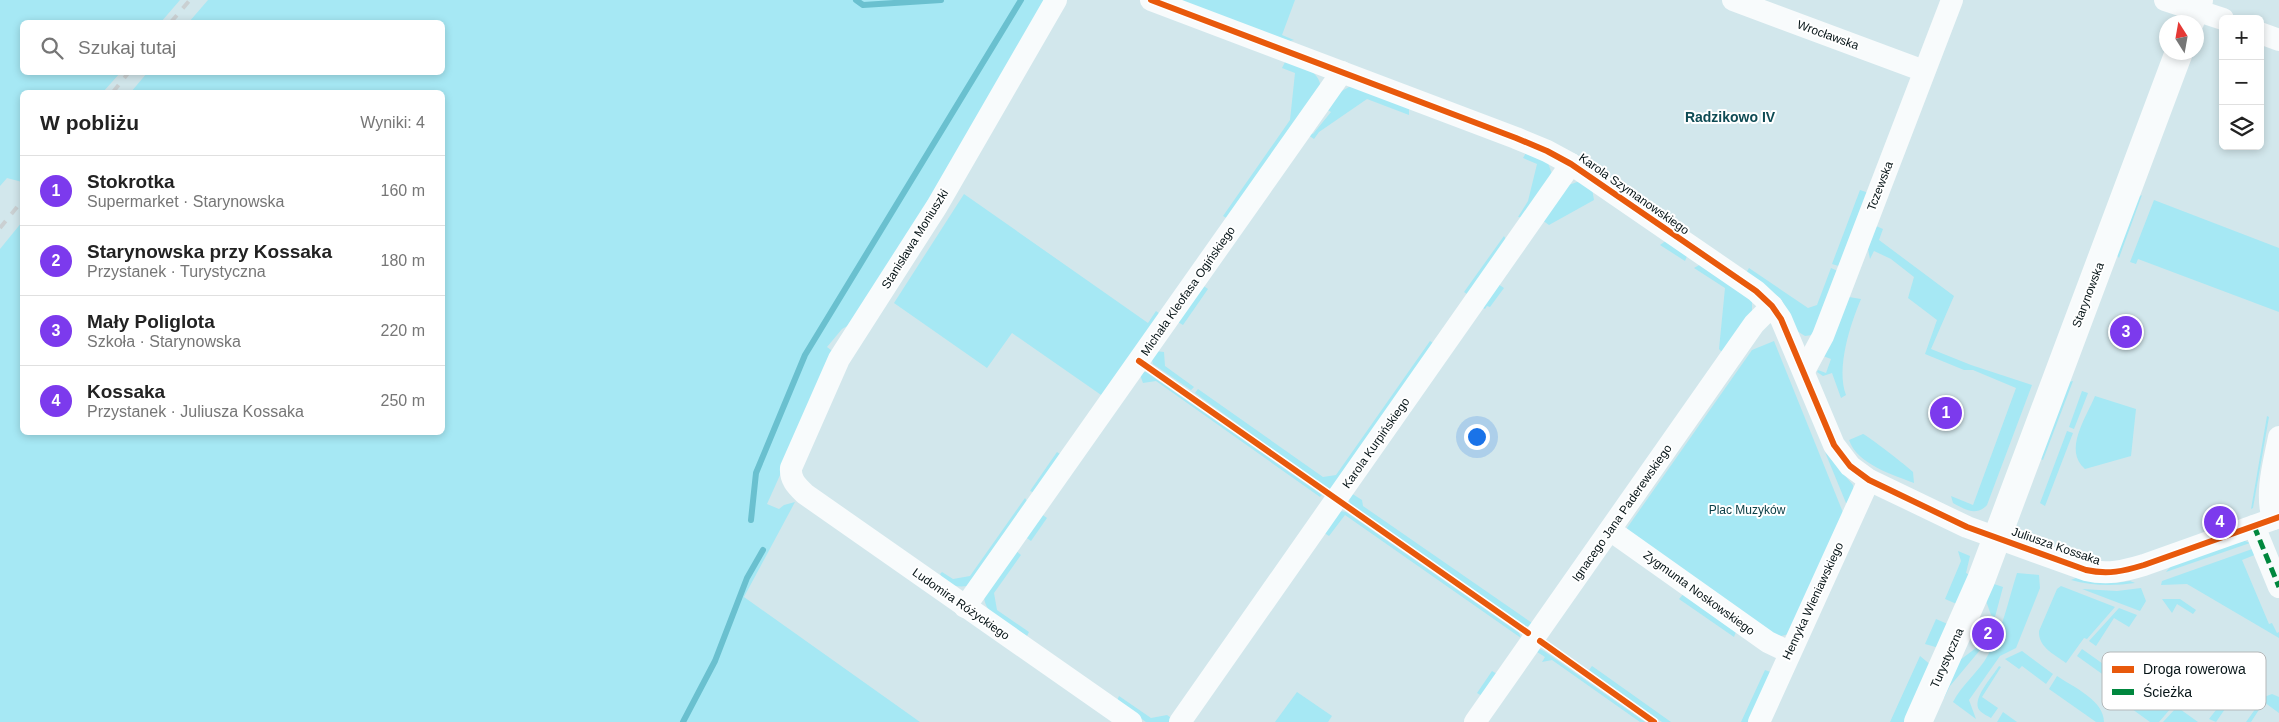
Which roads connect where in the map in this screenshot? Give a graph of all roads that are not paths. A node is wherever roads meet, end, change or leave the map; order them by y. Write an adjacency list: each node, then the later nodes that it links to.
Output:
1 (1056, 0): 18 (street, Stanisława Moniuszki)
2 (1152, 0): 12 (street, Karola Szymanowskiego)
3 (1733, 0): 11 (street, Wrocławska)
4 (1952, 0): 11 (street, Tczewska)
5 (2164, 0): 6 (street)
6 (2195, 11): 7 (street)
7 (2219, 18)
8 (2264, 34): 9 (street)
9 (2279, 40)
10 (2176, 60): 21 (street, Starynowska)
11 (1924, 71): 15 (street, Tczewska)
12 (1342, 72): 13 (street, Karola Szymanowskiego); 23 (street, Michała Kleofasa Ogińskiego)
13 (1571, 164): 14 (street, Karola Szymanowskiego); 26 (street, Karola Kurpińskiego)
14 (1772, 306): 15 (street, Karola Szymanowskiego); 20 (street, Ignacego Jana Paderewskiego)
15 (1804, 371): 17 (street, Karola Szymanowskiego)
16 (2279, 437): 19 (street)
17 (1868, 480): 21 (street, Karola Szymanowskiego); 24 (street, Henryka Wieniawskiego)
18 (794, 483): 23 (street, Ludomira Różyckiego)
19 (2269, 521): 21 (street, Juliusza Kossaka); 22 (street)
20 (1610, 530): 24 (street, Zygmunta Noskowskiego); 27 (street, Ignacego Jana Paderewskiego)
21 (1997, 538): 29 (street, Turystyczna)
22 (2279, 587)
23 (965, 607): 25 (street, Ludomira Różyckiego)
24 (1790, 652): 28 (street, Henryka Wieniawskiego)
25 (1131, 722)
26 (1180, 722)
27 (1475, 722)
28 (1759, 722)
29 (1918, 722)

